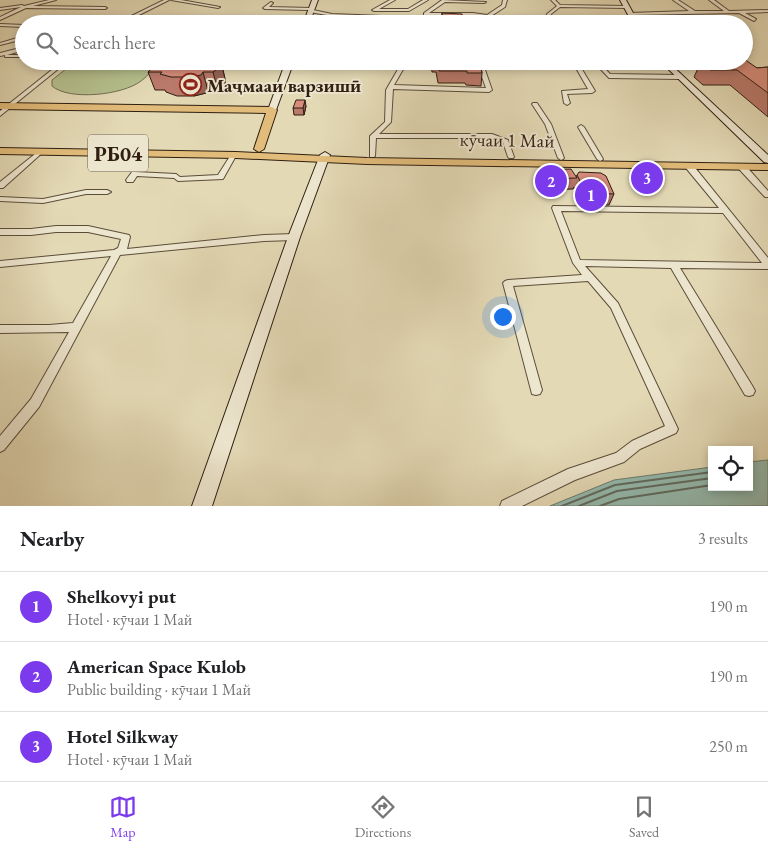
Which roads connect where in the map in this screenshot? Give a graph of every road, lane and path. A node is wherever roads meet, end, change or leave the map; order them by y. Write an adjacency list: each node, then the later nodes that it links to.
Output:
1 (54, 0): 15 (street)
2 (167, 0): 29 (street)
3 (173, 0): 17 (street)
4 (315, 0): 21 (street)
5 (393, 0): 22 (street)
6 (426, 0): 22 (street)
7 (505, 0): 34 (street)
8 (553, 0): 16 (street)
9 (623, 0): 18 (street)
10 (675, 0): 26 (street)
11 (711, 0): 23 (street)
12 (445, 1): 13 (street); 27 (street)
13 (484, 2)
14 (271, 3): 21 (street)
15 (27, 6): 19 (street); 20 (street); 37 (street)
16 (559, 6): 18 (street); 35 (street)
17 (218, 7)
18 (627, 7): 28 (street)
19 (105, 8)
20 (0, 9)
21 (311, 10): 30 (street); 31 (street)
22 (374, 10): 32 (street)
23 (727, 11): 24 (street); 26 (street)
24 (739, 11): 25 (street); 36 (street)
25 (768, 11)
26 (694, 12): 28 (street)
27 (425, 14): 33 (street)
28 (630, 14)
29 (136, 15)
30 (309, 15)
31 (332, 15)
32 (365, 15)
33 (480, 15)
34 (488, 15)
35 (549, 15)
36 (746, 15)
37 (0, 20)
38 (0, 25): 39 (street)
39 (11, 26): 40 (street); 41 (street)
40 (15, 26)
41 (0, 32)
42 (15, 40): 43 (street)
43 (0, 44)
44 (15, 51): 45 (street)
45 (0, 56): 46 (street)
46 (15, 56)
47 (54, 70): 58 (street)
48 (287, 70): 59 (street)
49 (400, 70): 55 (street)
50 (482, 70): 55 (street)
51 (579, 70): 56 (street)
52 (603, 70): 54 (street)
53 (672, 70): 54 (street)
54 (680, 77): 73 (street)
55 (391, 87): 62 (street)
56 (567, 103)
57 (535, 104): 71 (street)
58 (4, 107): 59 (main road); 60 (street)
59 (272, 110): 63 (main road)
60 (0, 114)
61 (581, 127): 72 (street)
62 (373, 136): 68 (street); 70 (street)
63 (258, 149): 66 (main road, РБ04); 67 (main road, кӯчаи 1 Май / РБ04); 69 (main road, кӯчаи 1 Май / РБ04)
64 (0, 151): 65 (main road, кӯчаи 1 Май / РБ04)
65 (40, 152): 66 (main road, кӯчаи 1 Май / РБ04); 78 (street)
66 (235, 154): 67 (main road, кӯчаи 1 Май / РБ04); 77 (street)
67 (269, 156): 69 (main road, кӯчаи 1 Май / РБ04)
68 (372, 156): 69 (main road, кӯчаи 1 Май / РБ04); 70 (main road, кӯчаи 1 Май / РБ04)
69 (325, 157): 74 (main road, кӯчаи 1 Май / РБ04); 84 (street)
70 (511, 157): 71 (main road, кӯчаи 1 Май / РБ04)
71 (561, 158): 72 (main road, кӯчаи 1 Май / РБ04)
72 (600, 159): 73 (main road, кӯчаи 1 Май / РБ04)
73 (768, 160)
74 (689, 166): 75 (main road, кӯчаи 1 Май / РБ04); 82 (street)
75 (742, 167): 76 (main road, кӯчаи 1 Май / РБ04); 80 (street)
76 (768, 167)
77 (130, 180)
78 (0, 186)
79 (107, 192): 81 (street)
80 (768, 195)
81 (0, 199)
82 (725, 211): 86 (street); 89 (street)
83 (0, 232): 85 (street)
84 (294, 237): 85 (street); 96 (street)
85 (120, 251): 87 (street); 91 (street)
86 (578, 263): 88 (street); 90 (street)
87 (0, 264)
88 (674, 264): 89 (street); 94 (street)
89 (768, 265)
90 (589, 278): 93 (street); 97 (street)
91 (76, 327): 92 (street); 95 (street)
92 (0, 329)
93 (536, 390)
94 (749, 390)
95 (0, 446)
96 (202, 506)
97 (507, 506)

